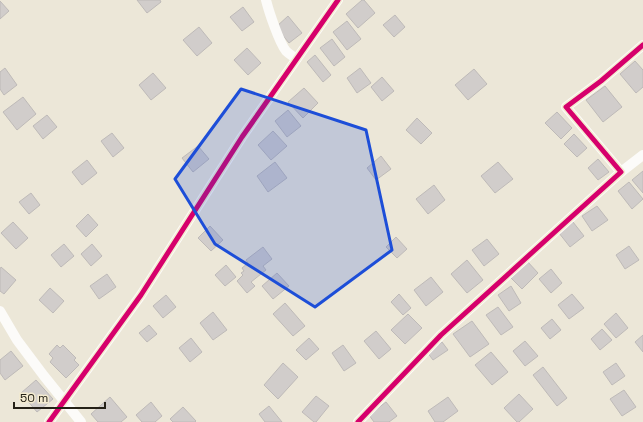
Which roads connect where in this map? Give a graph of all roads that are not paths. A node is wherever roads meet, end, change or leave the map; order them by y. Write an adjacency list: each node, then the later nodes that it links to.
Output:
1 (266, 0): 4 (street)
2 (338, 0): 4 (street)
3 (643, 45): 6 (street)
4 (296, 59): 8 (street)
5 (643, 155): 6 (street)
6 (622, 172): 11 (street)
7 (0, 311): 8 (street)
8 (64, 401): 9 (street); 10 (street)
9 (49, 422)
10 (81, 422)
11 (358, 422)

